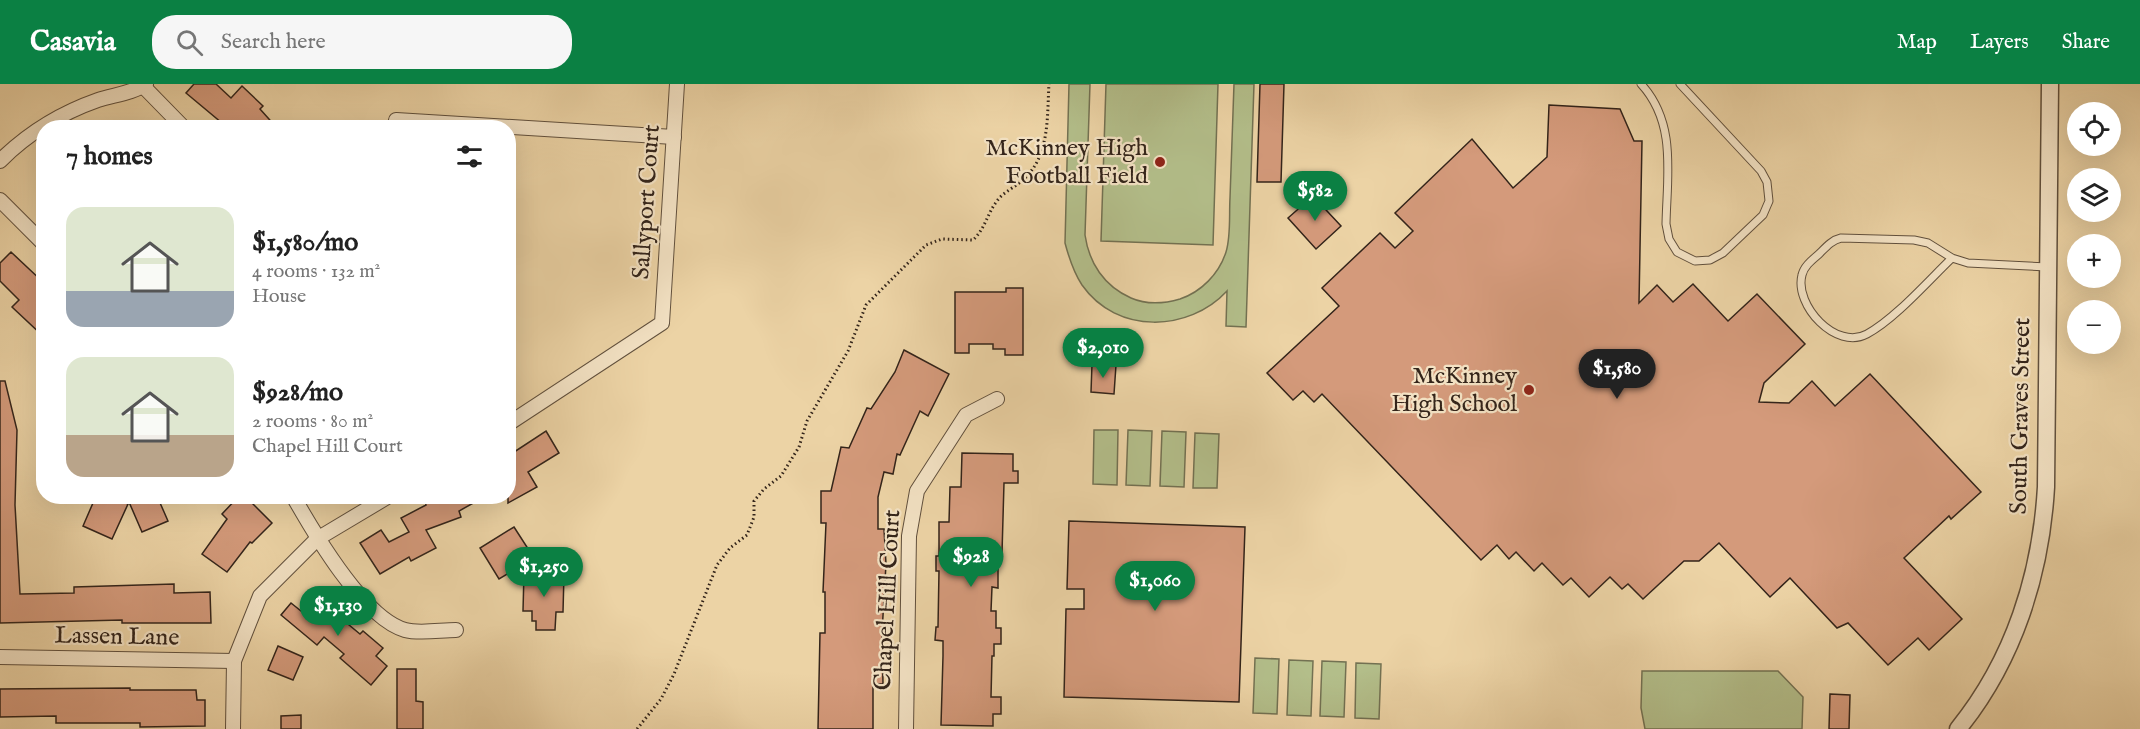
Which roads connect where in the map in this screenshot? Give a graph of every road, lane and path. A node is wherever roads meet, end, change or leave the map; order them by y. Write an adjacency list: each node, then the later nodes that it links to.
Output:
1 (677, 84): 11 (street, Sallyport Court)
2 (1049, 84): 26 (path)
3 (1641, 84): 4 (lane)
4 (1680, 84)
5 (2050, 84): 16 (street, South Graves Street)
6 (144, 85): 7 (street); 8 (street)
7 (52, 120)
8 (177, 120)
9 (516, 127): 11 (street)
10 (36, 131): 12 (street)
11 (674, 136): 18 (street, Sallyport Court)
12 (0, 161)
13 (0, 200): 14 (street)
14 (36, 236)
15 (1952, 258): 15 (lane); 16 (lane)
16 (2048, 267): 28 (street, South Graves Street)
17 (997, 399): 27 (street, Chapel Hill Court)
18 (516, 419)
19 (297, 504): 21 (street)
20 (376, 504): 21 (street)
21 (317, 539): 22 (street); 24 (street)
22 (456, 630)
23 (0, 657): 24 (street, Lassen Lane)
24 (234, 661): 25 (street)
25 (233, 729)
26 (637, 729)
27 (906, 729)
28 (1958, 729)

